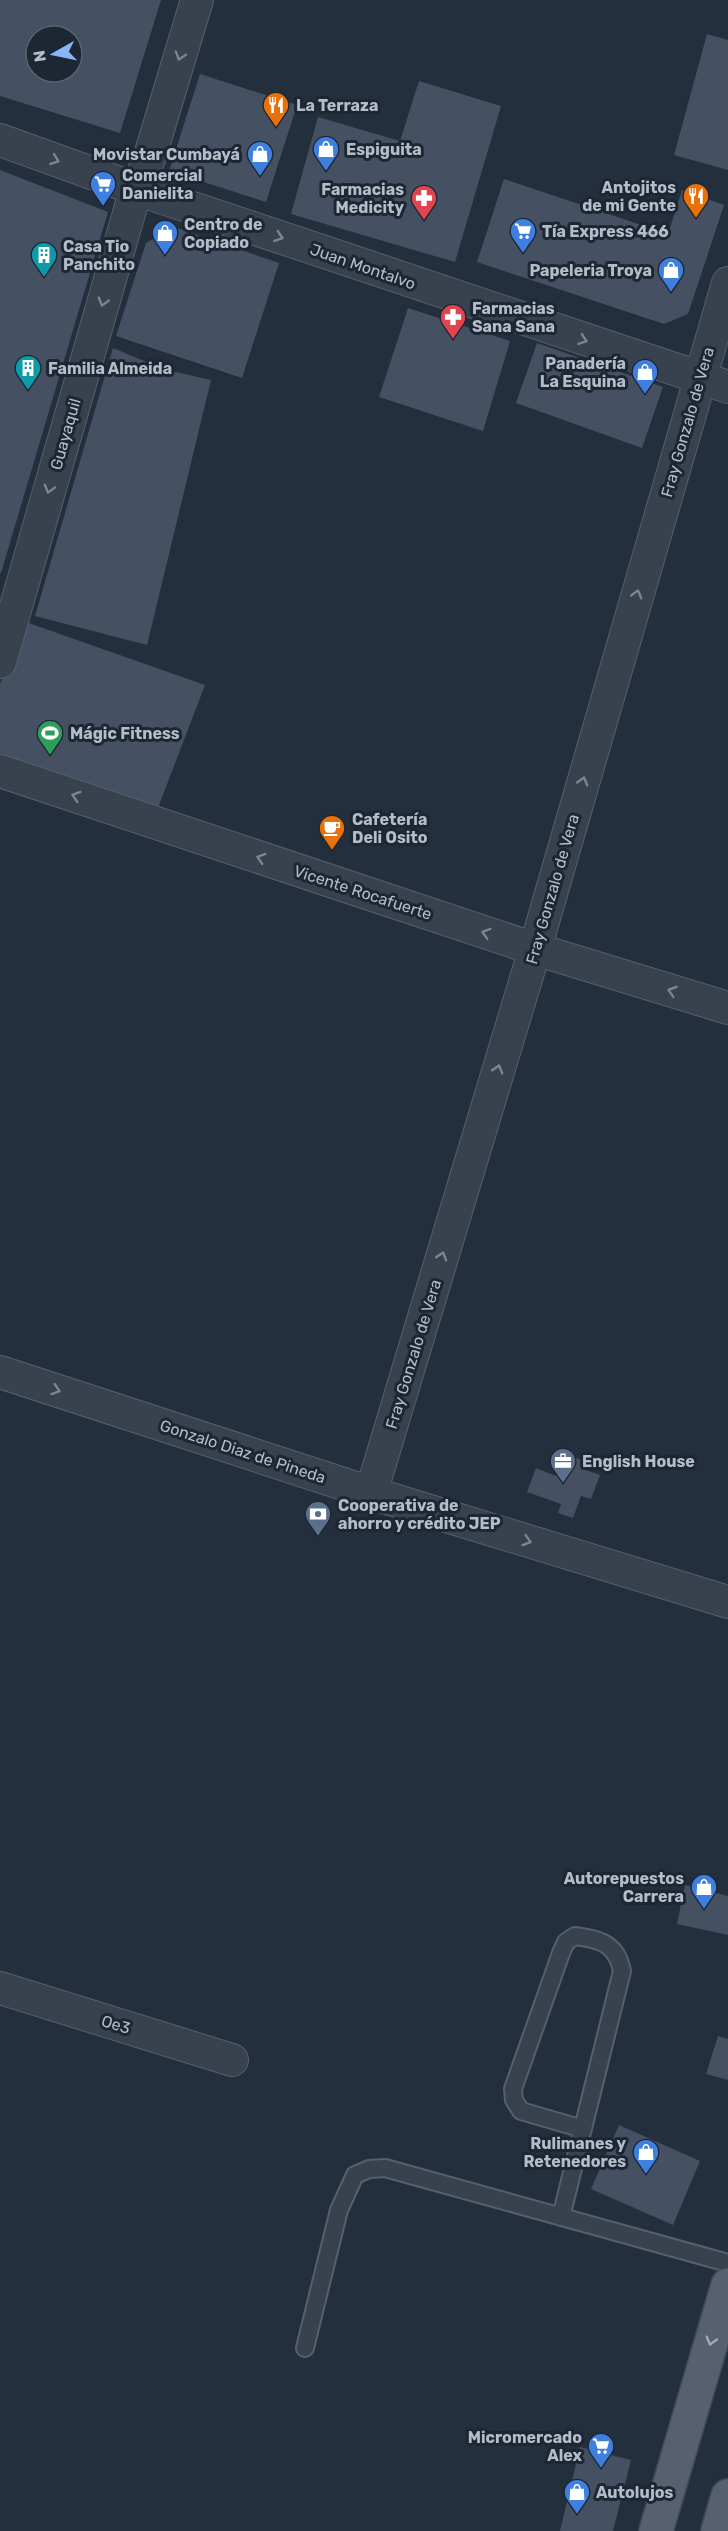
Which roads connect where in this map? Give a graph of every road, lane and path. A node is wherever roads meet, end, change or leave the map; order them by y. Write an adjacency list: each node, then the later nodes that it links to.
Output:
1 (197, 0): 3 (street, Guayaquil, one-way to 3)
2 (0, 140): 3 (street, Juan Montalvo, one-way to 3)
3 (136, 189): 5 (street, Juan Montalvo, one-way to 5); 6 (street, Guayaquil, one-way to 6)
4 (728, 283): 5 (street, Fray Gonzalo de Vera)
5 (713, 383): 8 (street, Fray Gonzalo de Vera, one-way to 5)
6 (0, 662)
7 (0, 771): 8 (street, Vicente Rocafuerte, one-way to 7)
8 (534, 949): 9 (street, Vicente Rocafuerte, one-way to 8); 11 (street, Fray Gonzalo de Vera, one-way to 8)
9 (728, 1008)
10 (0, 1372): 11 (street, Gonzalo Diaz de Pineda, one-way to 11)
11 (371, 1493): 12 (street, Gonzalo Diaz de Pineda, one-way to 12)
12 (728, 1602)
13 (0, 1988): 14 (street, Oe3)
14 (232, 2060)
15 (583, 2129): 15 (lane); 16 (lane)
16 (561, 2217): 17 (lane); 19 (lane)
17 (728, 2263)
18 (728, 2285): 21 (main road, one-way to 21)
19 (304, 2348)
20 (728, 2496): 22 (main road)
21 (656, 2531)
22 (718, 2531)

